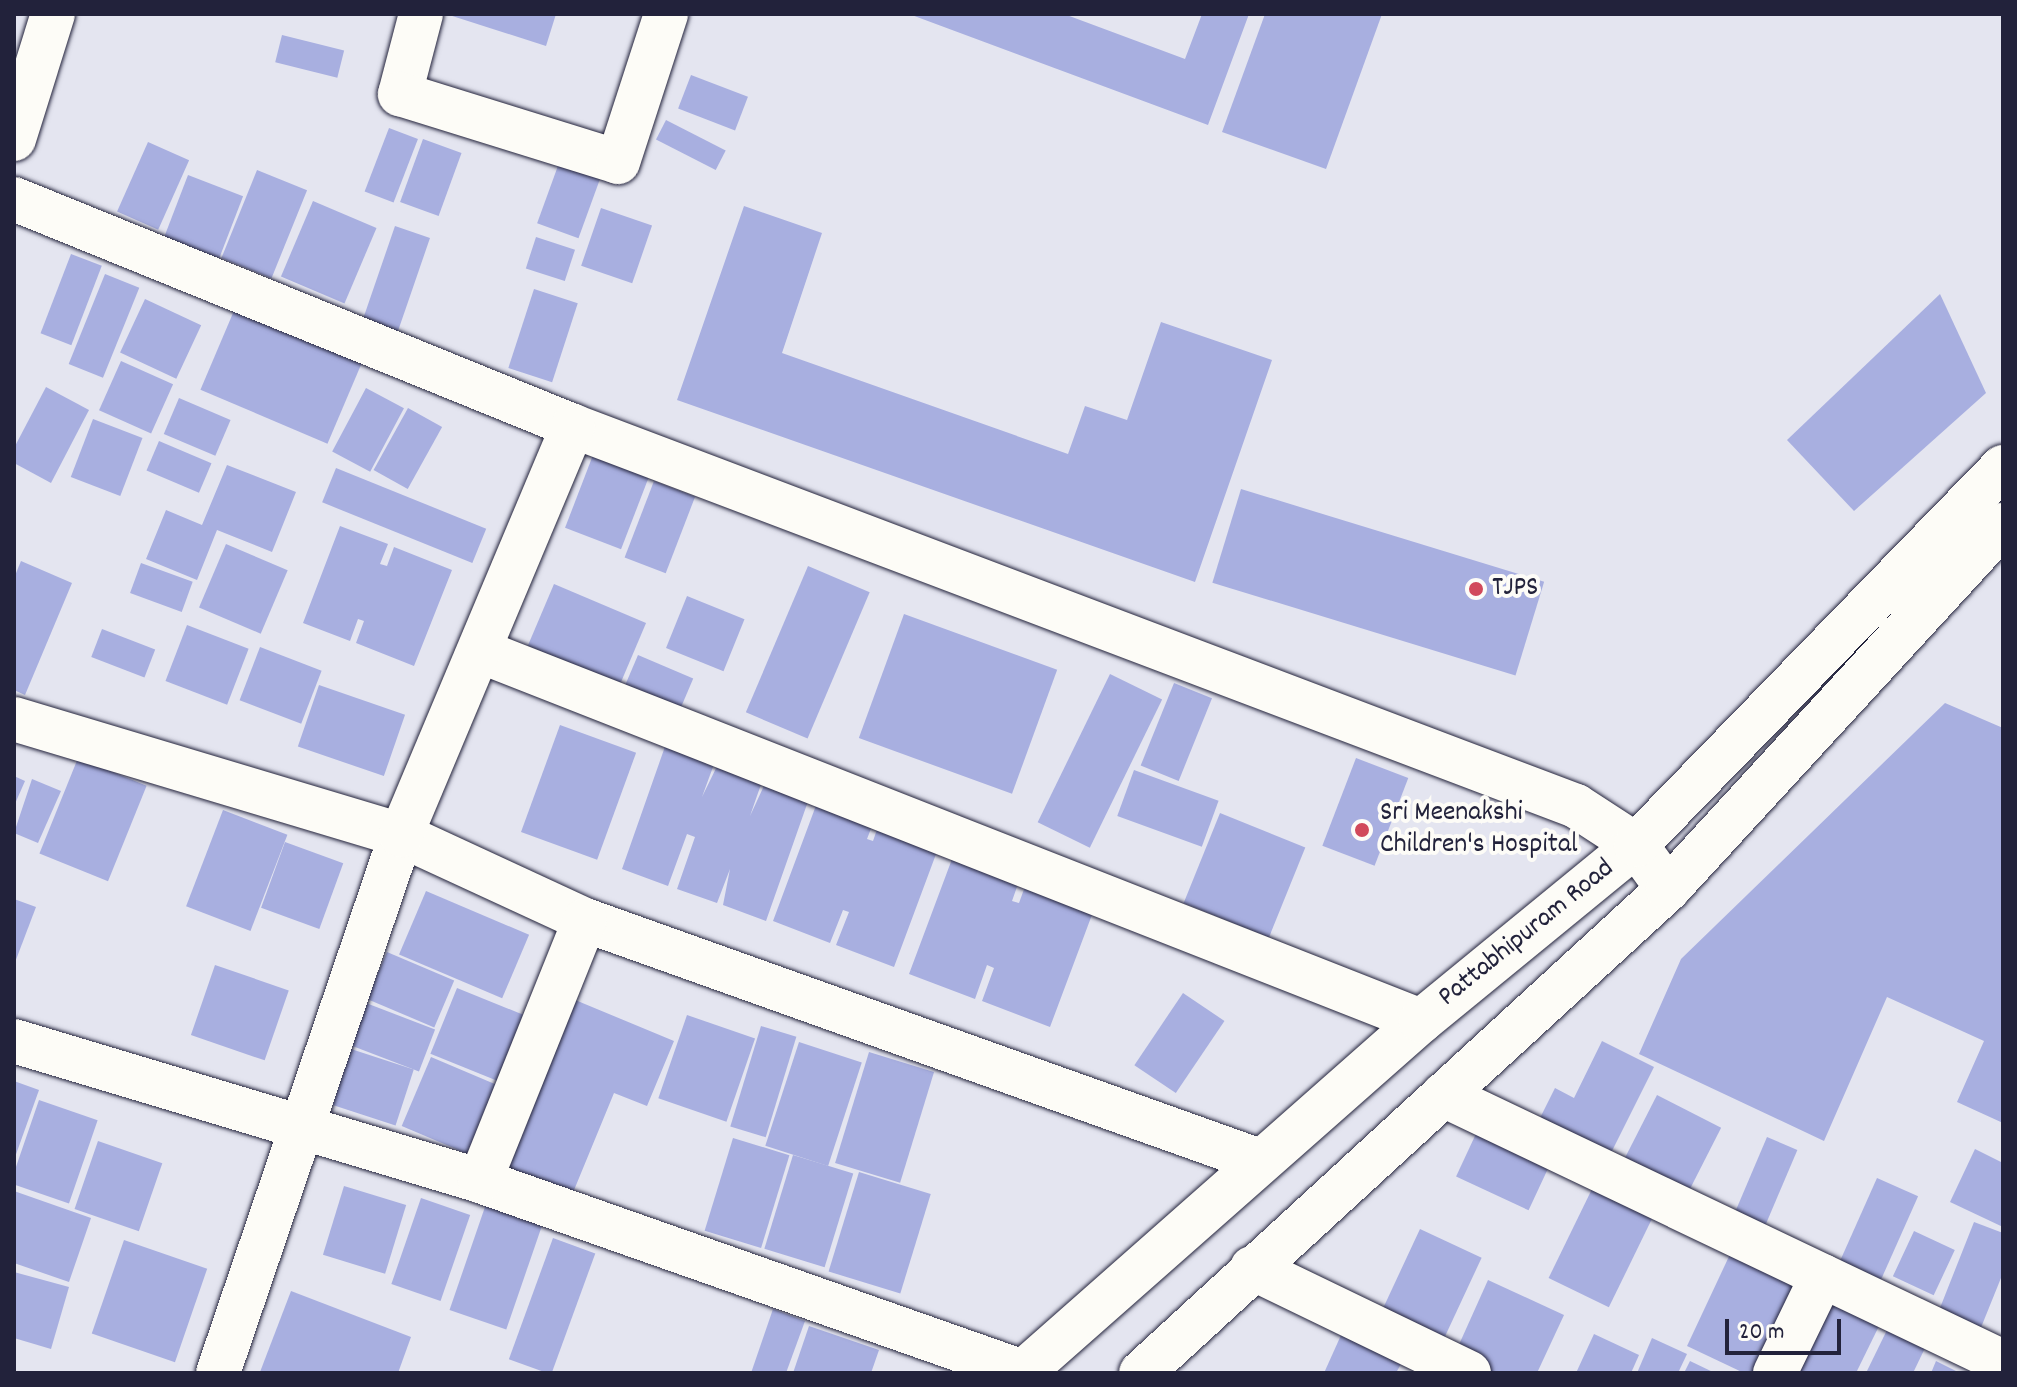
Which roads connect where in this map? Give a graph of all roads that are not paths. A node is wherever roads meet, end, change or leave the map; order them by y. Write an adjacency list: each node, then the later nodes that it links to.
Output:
1 (53, 14): 4 (street)
2 (421, 14): 3 (street)
3 (666, 14)
4 (14, 139)
5 (14, 199): 6 (street)
6 (573, 426): 9 (street); 12 (street)
7 (2003, 467): 12 (street, Pattabhipuram Road)
8 (1994, 551): 13 (street, Pattabhipuram Road)
9 (480, 651): 11 (street); 15 (street)
10 (14, 719): 11 (street)
11 (401, 835): 14 (street); 18 (street)
12 (1636, 845): 13 (street); 15 (street, Pattabhipuram Road)
13 (1668, 889): 17 (street, Pattabhipuram Road)
14 (585, 920): 19 (street); 20 (street)
15 (1421, 1021): 19 (street, Pattabhipuram Road)
16 (14, 1041): 18 (street)
17 (1443, 1095): 21 (street, Pattabhipuram Road); 22 (street)
18 (301, 1125): 20 (street); 24 (street)
19 (1260, 1161): 25 (street, Pattabhipuram Road)
20 (480, 1181): 25 (street)
21 (1252, 1268): 26 (street, Pattabhipuram Road); 27 (street)
22 (1822, 1276): 23 (street); 28 (street)
23 (2003, 1362)
24 (218, 1373)
25 (1023, 1373)
26 (1141, 1373)
27 (1469, 1373)
28 (1775, 1373)

